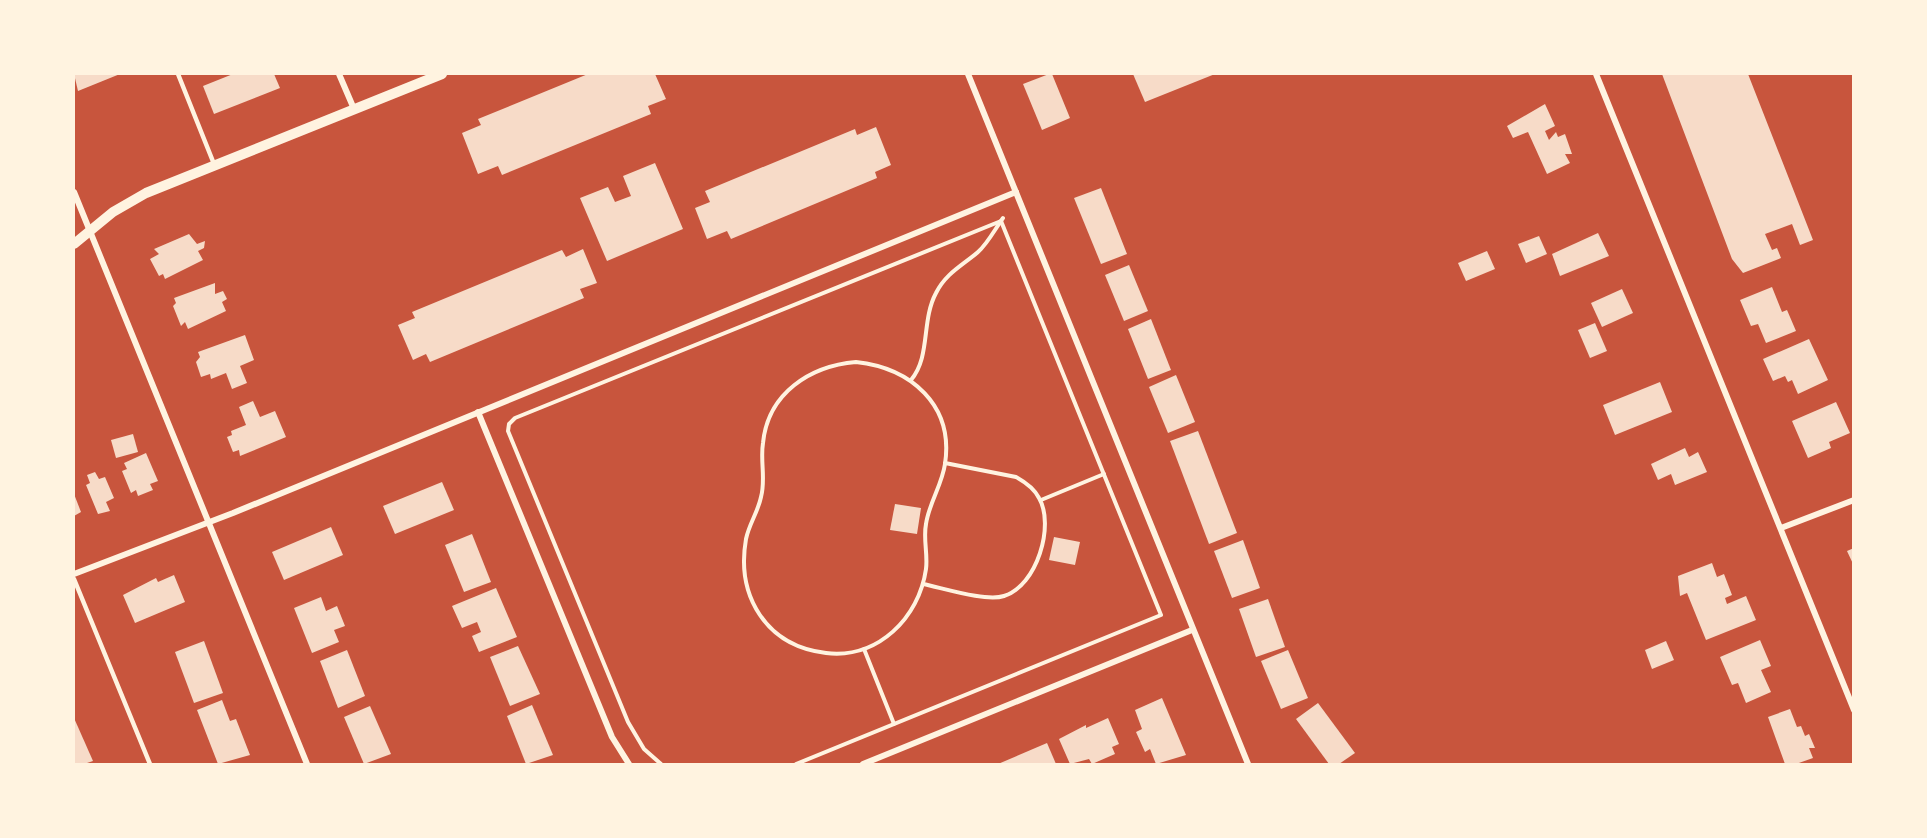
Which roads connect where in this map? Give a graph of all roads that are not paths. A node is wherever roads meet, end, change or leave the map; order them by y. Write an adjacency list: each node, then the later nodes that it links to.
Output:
1 (178, 74): 7 (lane)
2 (339, 74): 6 (street)
3 (442, 74): 6 (street)
4 (968, 74): 9 (street)
5 (1596, 74): 15 (street)
6 (354, 109): 7 (street)
7 (214, 164): 10 (street)
8 (74, 192): 10 (street)
9 (1016, 192): 12 (street); 18 (street)
10 (89, 230): 11 (street); 14 (street)
11 (74, 244)
12 (478, 412): 14 (street); 22 (street)
13 (1854, 500): 15 (street)
14 (208, 522): 16 (street); 21 (street)
15 (1781, 528): 19 (street)
16 (74, 574)
17 (74, 579): 20 (lane)
18 (1192, 630): 23 (street); 24 (street)
19 (1854, 710)
20 (150, 765)
21 (307, 765)
22 (629, 765)
23 (863, 765)
24 (1248, 765)

